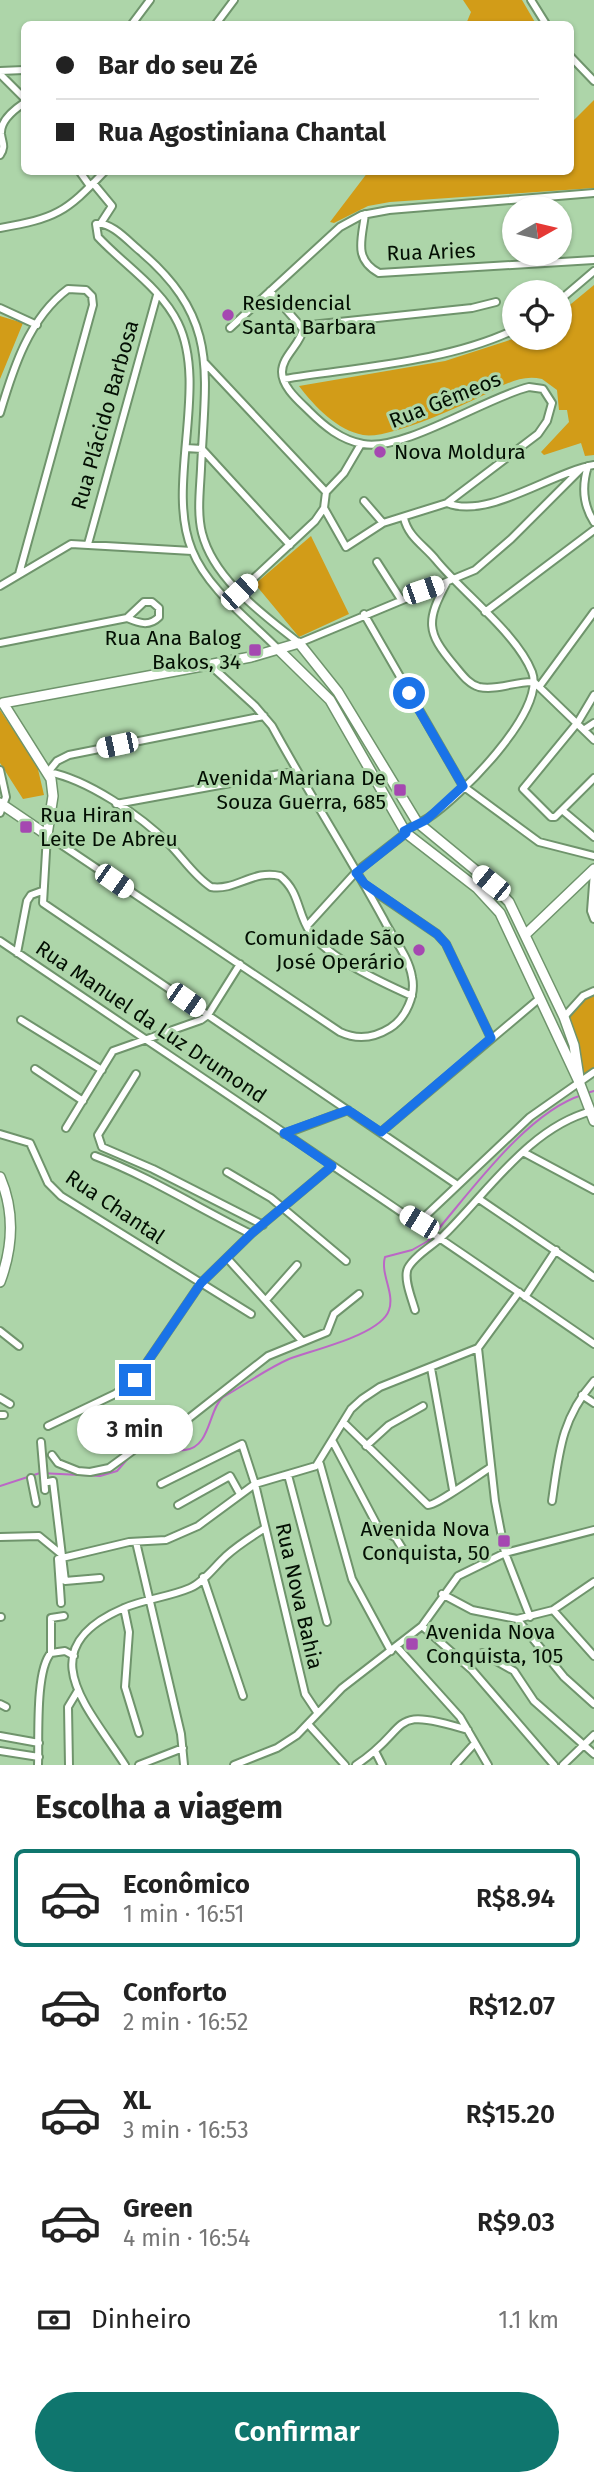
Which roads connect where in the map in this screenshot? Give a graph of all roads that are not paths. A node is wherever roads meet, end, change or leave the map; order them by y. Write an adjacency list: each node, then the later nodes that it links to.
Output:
1 (150, 0): 4 (street)
2 (234, 0): 5 (street)
3 (531, 0): 6 (street)
4 (134, 21)
5 (218, 21)
6 (544, 21)
7 (574, 60): 10 (street)
8 (21, 70): 9 (street)
9 (0, 73): 11 (street)
10 (594, 81)
11 (21, 98)
12 (21, 104): 13 (street)
13 (0, 133): 14 (street)
14 (0, 155)
15 (83, 175): 17 (street)
16 (101, 175): 17 (street)
17 (92, 184): 21 (street); 22 (street)
18 (594, 193): 19 (street)
19 (365, 214): 23 (street, Rua Aries); 26 (street)
20 (0, 217): 22 (street)
21 (101, 223): 27 (street); 34 (street)
22 (0, 228)
23 (594, 260)
24 (594, 271): 25 (street)
25 (572, 290)
26 (270, 291): 31 (street); 32 (street)
27 (157, 295): 38 (street); 49 (street, Rua Plácido Barbosa)
28 (496, 302): 31 (street)
29 (0, 308): 30 (street)
30 (37, 325): 36 (street); 53 (street)
31 (301, 326): 35 (street)
32 (230, 328)
33 (502, 336): 35 (street)
34 (204, 362): 39 (street); 41 (street)
35 (284, 379): 37 (street)
36 (0, 413)
37 (361, 444): 41 (street); 43 (street, Rua Gêmeos)
38 (186, 448): 39 (street); 51 (street)
39 (202, 449): 50 (street); 56 (street)
40 (588, 466): 43 (street); 46 (street); 54 (street)
41 (326, 492): 44 (street)
42 (364, 501): 47 (street)
43 (447, 503): 45 (street)
44 (324, 508): 47 (street); 50 (street)
45 (404, 518): 47 (street); 54 (street)
46 (594, 522)
47 (383, 523)
48 (594, 530): 58 (street)
49 (88, 544): 51 (street); 53 (street)
50 (290, 545): 56 (street)
51 (192, 551): 64 (street)
52 (377, 562): 57 (street)
53 (19, 574): 55 (street)
54 (450, 581): 57 (street); 58 (street); 66 (street)
55 (0, 586)
56 (239, 592): 63 (street)
57 (400, 598): 60 (street)
58 (485, 612): 66 (street)
59 (594, 612): 66 (street)
60 (364, 614): 63 (street); 78 (street)
61 (127, 618): 61 (street); 62 (street)
62 (0, 643)
63 (299, 643): 64 (main road); 82 (main road)
64 (279, 650): 65 (main road); 83 (main road)
65 (209, 664): 68 (main road); 69 (street)
66 (536, 685): 70 (street); 78 (street)
67 (594, 695): 70 (street)
68 (2, 701): 76 (main road)
69 (264, 716): 75 (street); 76 (street)
70 (578, 722): 72 (street); 81 (street)
71 (594, 723): 72 (street)
72 (585, 729): 73 (street)
73 (594, 740)
74 (0, 770): 80 (street)
75 (296, 771): 79 (street); 89 (street)
76 (48, 772): 79 (street); 84 (main road)
77 (594, 778): 81 (street)
78 (463, 786): 82 (street); 87 (street)
79 (116, 804): 93 (street)
80 (2, 808): 84 (main road)
81 (562, 810): 85 (street)
82 (422, 824): 83 (street); 86 (street); 94 (main road)
83 (405, 832): 86 (main road); 89 (street)
84 (47, 835): 91 (street); 98 (street)
85 (594, 837)
86 (416, 842): 101 (main road)
87 (594, 856)
88 (594, 871): 92 (street); 94 (main road)
89 (356, 873): 90 (street); 93 (street)
90 (365, 884): 100 (street); 105 (street)
91 (41, 891): 97 (street); 102 (street)
92 (594, 919)
93 (307, 926): 100 (street)
94 (526, 934): 103 (main road)
95 (1, 942): 96 (street); 97 (street, Rua Manuel da Luz Drumond)
96 (0, 952)
97 (17, 953): 106 (street, Rua Manuel da Luz Drumond)
98 (240, 964): 100 (street); 102 (street)
99 (594, 991): 103 (street)
100 (412, 996)
101 (540, 998): 103 (main road); 105 (street)
102 (208, 1015): 106 (street); 113 (street)
103 (557, 1015): 111 (main road); 111 (main road)
104 (21, 1020): 108 (street)
105 (491, 1038): 117 (street)
106 (145, 1040): 108 (street); 118 (street, Rua Manuel da Luz Drumond)
107 (35, 1069): 112 (street)
108 (102, 1070): 112 (street)
109 (594, 1072): 111 (street)
110 (136, 1074): 130 (street)
111 (580, 1084): 114 (main road); 125 (street)
112 (83, 1101): 116 (street)
113 (348, 1110): 117 (street); 118 (street)
114 (590, 1110): 115 (main road); 120 (street)
115 (594, 1121)
116 (66, 1128)
117 (381, 1132): 125 (street)
118 (284, 1133): 122 (street, Rua Manuel da Luz Drumond)
119 (0, 1134): 139 (street, Rua Chantal)
120 (523, 1152): 126 (street); 127 (street)
121 (95, 1156): 131 (street)
122 (332, 1166): 128 (street); 129 (street, Rua Manuel da Luz Drumond)
123 (227, 1172): 128 (street)
124 (0, 1177): 137 (main road)
125 (456, 1184): 129 (street)
126 (594, 1190)
127 (479, 1199): 132 (street); 133 (street)
128 (282, 1209): 130 (street); 135 (street)
129 (423, 1224): 132 (street, Rua Manuel da Luz Drumond)
130 (263, 1225): 131 (street)
131 (251, 1234): 134 (street)
132 (440, 1235): 141 (street, Rua Manuel da Luz Drumond); 143 (street)
133 (556, 1250): 138 (street); 141 (street)
134 (227, 1258): 139 (street); 142 (street)
135 (345, 1261)
136 (296, 1265): 142 (street)
137 (1, 1275)
138 (594, 1277)
139 (201, 1283): 144 (street, Rua Chantal); 158 (street)
140 (359, 1294): 146 (street)
141 (522, 1294): 147 (street, Rua Manuel da Luz Drumond); 149 (street)
142 (266, 1300): 146 (street)
143 (415, 1310)
144 (251, 1314)
145 (0, 1331): 148 (street)
146 (302, 1341): 162 (street)
147 (594, 1344)
148 (19, 1346)
149 (478, 1348): 150 (street); 164 (street)
150 (431, 1368): 157 (street); 170 (street)
151 (594, 1381): 152 (street)
152 (582, 1395): 154 (street); 173 (street)
153 (0, 1398): 155 (street)
154 (594, 1403)
155 (10, 1404)
156 (423, 1406): 161 (street)
157 (343, 1422): 160 (street); 161 (street)
158 (48, 1426)
159 (42, 1442): 171 (street)
160 (333, 1442): 163 (street); 182 (street)
161 (366, 1447): 170 (street)
162 (52, 1455)
163 (320, 1464): 165 (street); 196 (street)
164 (491, 1467): 170 (street); 180 (street)
165 (288, 1475): 169 (street); 194 (street)
166 (31, 1478): 171 (street)
167 (48, 1482): 181 (street)
168 (161, 1483): 169 (street, Rua Nova Bahia)
169 (255, 1483): 172 (street); 176 (street, Rua Nova Bahia)
170 (453, 1490)
171 (40, 1491): 174 (street)
172 (240, 1494): 175 (street); 179 (street)
173 (552, 1501)
174 (36, 1503)
175 (178, 1505)
176 (265, 1528): 183 (street); 204 (street, Rua Nova Bahia)
177 (594, 1530): 180 (street)
178 (0, 1537): 181 (street)
179 (136, 1542): 181 (street); 187 (street)
180 (505, 1553): 186 (street); 192 (street)
181 (60, 1555): 184 (street); 188 (street)
182 (407, 1556)
183 (203, 1577): 187 (street); 202 (street)
184 (100, 1578)
185 (594, 1583): 190 (street)
186 (442, 1594): 193 (street); 195 (street)
187 (151, 1600): 189 (street); 213 (street)
188 (61, 1603)
189 (124, 1608): 200 (street); 207 (street)
190 (552, 1610): 192 (street); 199 (street)
191 (64, 1616): 197 (street)
192 (530, 1617): 193 (street)
193 (517, 1619): 203 (street)
194 (327, 1622)
195 (422, 1626): 196 (street); 229 (street)
196 (394, 1649): 204 (street); 206 (street)
197 (51, 1653): 200 (street); 210 (street)
198 (482, 1653): 212 (street)
199 (594, 1656)
200 (74, 1657): 201 (street)
201 (77, 1692): 219 (street); 220 (street)
202 (243, 1696)
203 (594, 1704)
204 (317, 1712): 205 (street)
205 (308, 1724): 223 (street); 224 (street)
206 (468, 1730): 211 (street); 215 (street)
207 (139, 1733)
208 (594, 1735): 212 (street)
209 (0, 1736): 210 (street)
210 (39, 1743): 217 (street)
211 (475, 1743): 227 (street); 228 (street)
212 (584, 1744): 216 (street); 230 (street)
213 (183, 1748): 221 (street); 222 (street)
214 (0, 1751): 217 (street)
215 (375, 1751): 225 (street); 226 (street)
216 (594, 1754)
217 (39, 1757): 218 (street)
218 (38, 1765)
219 (69, 1765)
220 (125, 1765)
221 (139, 1765)
222 (184, 1765)
223 (234, 1765)
224 (345, 1765)
225 (356, 1765)
226 (382, 1765)
227 (455, 1765)
228 (488, 1765)
229 (554, 1765)
230 (563, 1765)

